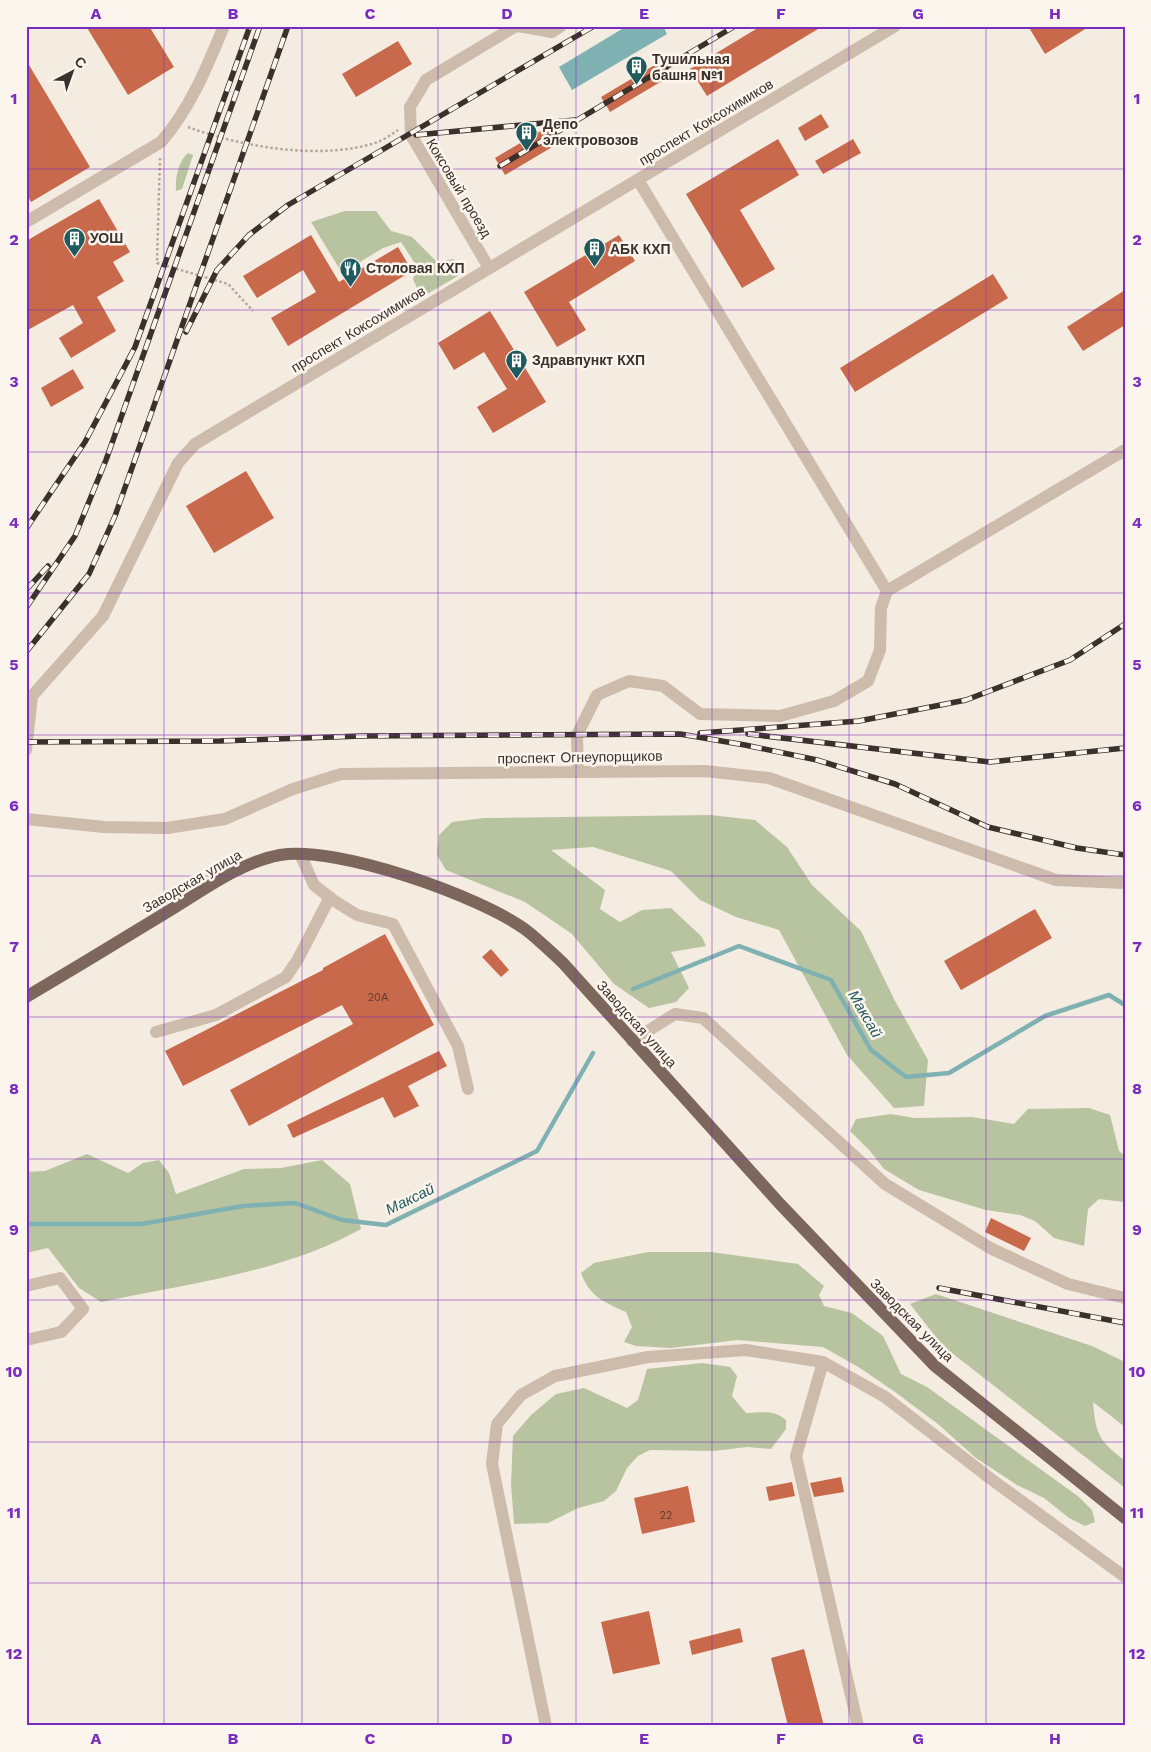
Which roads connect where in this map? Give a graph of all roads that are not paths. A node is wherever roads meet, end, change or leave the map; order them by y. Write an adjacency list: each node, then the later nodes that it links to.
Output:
1 (224, 26): 6 (street)
2 (517, 26): 3 (street, Коксовый проезд); 7 (street, Коксовый проезд)
3 (561, 26)
4 (895, 26): 5 (street, проспект Коксохимиков)
5 (638, 180): 7 (street, проспект Коксохимиков); 9 (street)
6 (26, 222)
7 (489, 268): 10 (street, проспект Коксохимиков)
8 (1125, 450): 9 (street)
9 (887, 591): 11 (street)
10 (26, 750)
11 (578, 772): 12 (street, проспект Огнеупорщиков); 14 (street, проспект Огнеупорщиков)
12 (26, 819)
13 (300, 854): 15 (street); 16 (main road, Заводская улица); 18 (main road, Заводская улица)
14 (1125, 883)
15 (330, 897): 17 (street); 19 (street)
16 (26, 997)
17 (156, 1032)
18 (632, 1041): 21 (street); 24 (main road, Заводская улица)
19 (468, 1089)
20 (26, 1286): 22 (street)
21 (1125, 1298)
22 (26, 1340)
23 (822, 1362): 25 (street); 26 (street); 27 (street)
24 (1125, 1518)
25 (1125, 1576)
26 (546, 1726)
27 (858, 1726)

